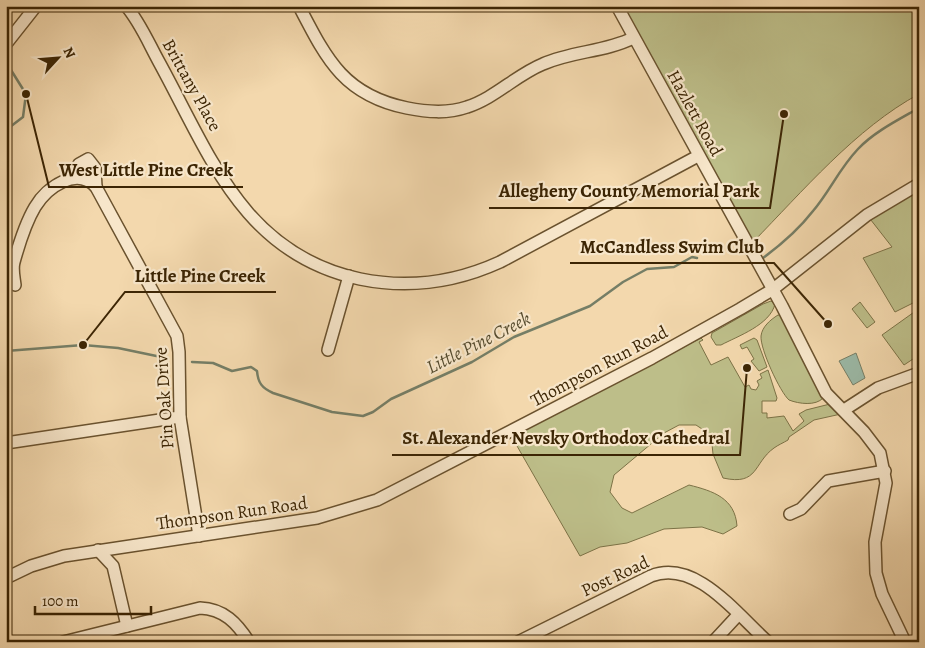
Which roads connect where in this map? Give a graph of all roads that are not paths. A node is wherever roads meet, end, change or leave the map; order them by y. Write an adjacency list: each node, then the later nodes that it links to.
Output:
1 (36, 6): 6 (street)
2 (126, 6): 11 (street, Brittany Place)
3 (299, 6): 5 (street)
4 (616, 6): 5 (street, Hazlett Road)
5 (633, 38): 7 (street, Hazlett Road)
6 (6, 44)
7 (698, 156): 11 (street, Brittany Place); 13 (street, Hazlett Road)
8 (73, 177): 10 (street); 10 (street, Pin Oak Drive); 12 (street, Pin Oak Drive)
9 (919, 184): 13 (street, Thompson Run Road)
10 (96, 187): 17 (street, Pin Oak Drive)
11 (349, 276): 14 (street)
12 (15, 285)
13 (772, 290): 16 (street, Hazlett Road); 21 (street, Thompson Run Road)
14 (328, 350)
15 (919, 373): 16 (street)
16 (844, 410): 19 (street, Hazlett Road)
17 (180, 417): 18 (street); 21 (street, Pin Oak Drive)
18 (6, 443)
19 (885, 471): 20 (street); 33 (street)
20 (790, 514)
21 (199, 536): 22 (street, Thompson Run Road)
22 (122, 546): 23 (street, Thompson Run Road); 24 (street)
23 (98, 550): 24 (street); 25 (street, Thompson Run Road)
24 (112, 566): 27 (street)
25 (6, 578)
26 (738, 615): 30 (street, Post Road); 31 (street); 32 (street, Post Road)
27 (127, 626): 28 (street); 29 (street)
28 (63, 642)
29 (249, 642)
30 (518, 642)
31 (713, 642)
32 (768, 642)
33 (905, 642)

